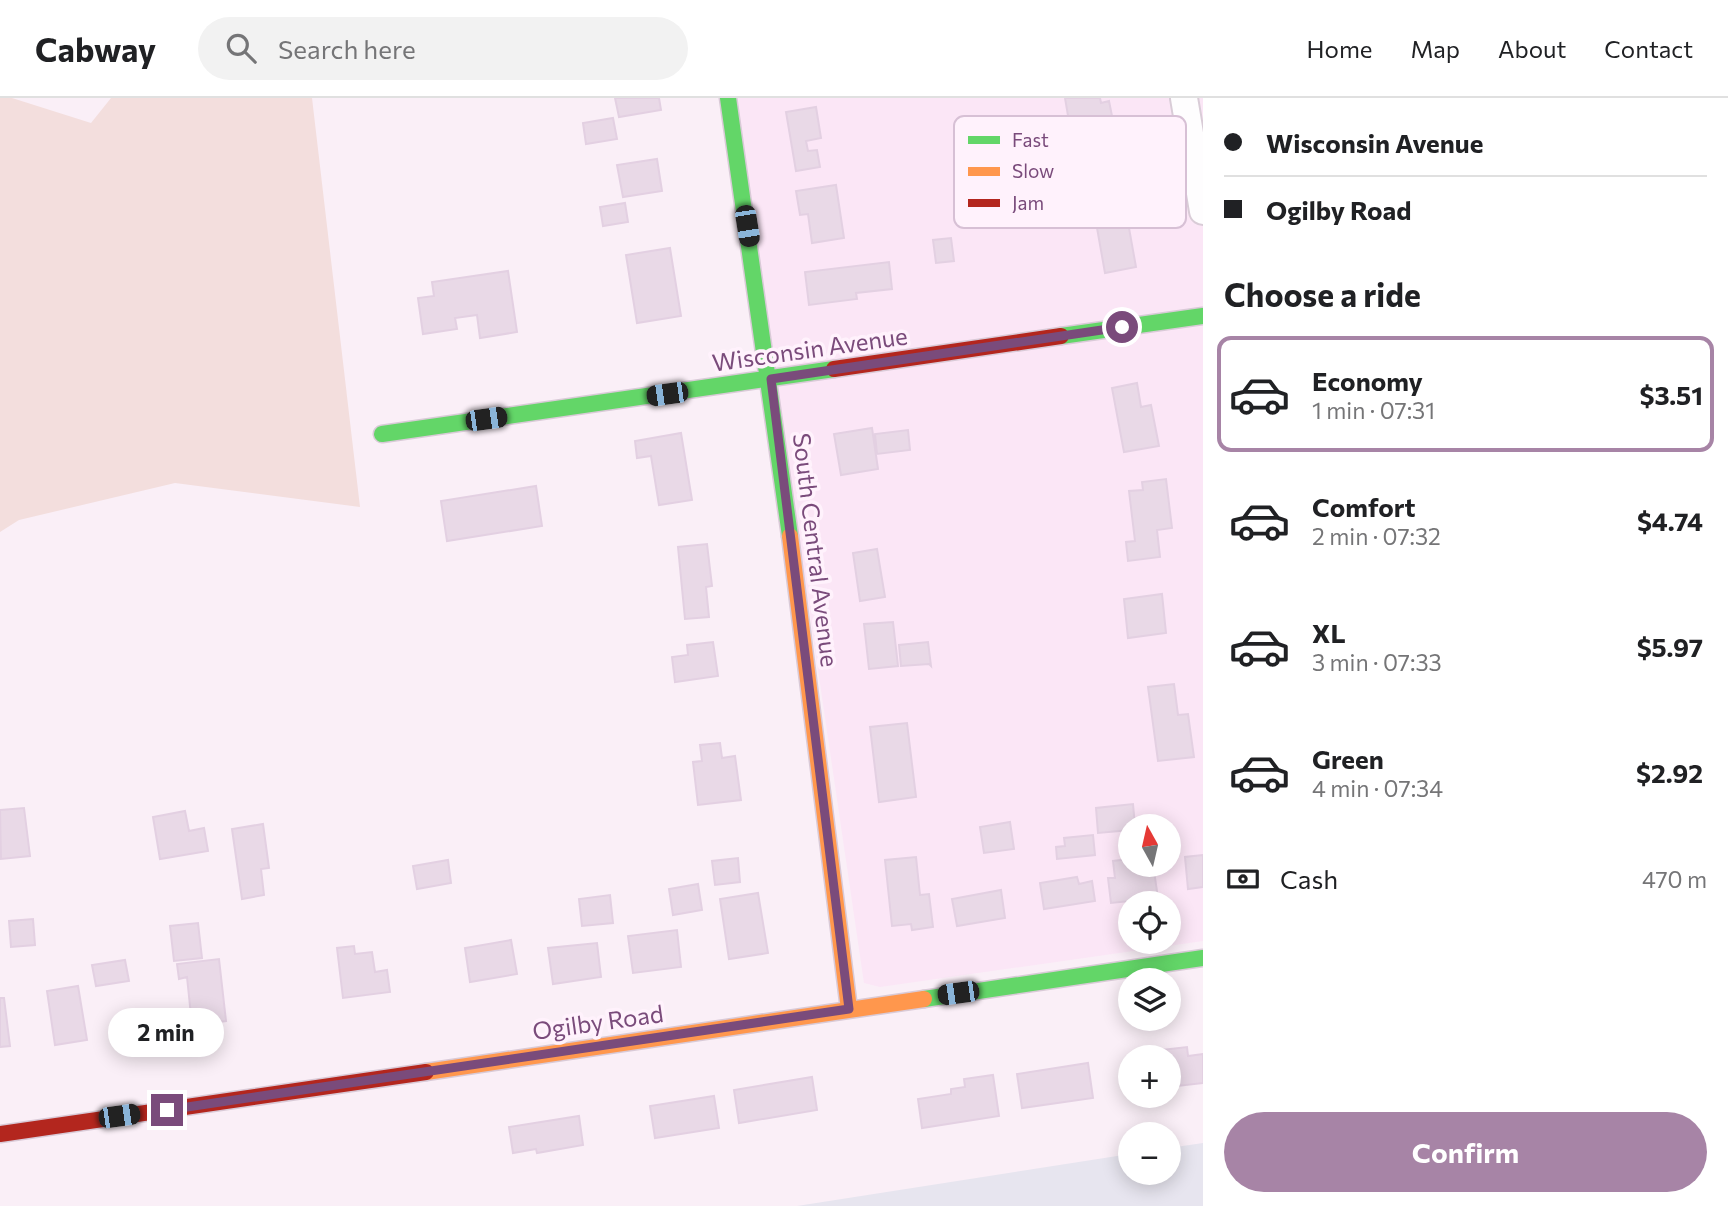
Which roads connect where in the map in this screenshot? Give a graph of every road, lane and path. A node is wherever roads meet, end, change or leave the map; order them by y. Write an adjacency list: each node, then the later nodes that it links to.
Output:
1 (728, 98): 5 (street, South Central Avenue)
2 (1184, 98): 3 (street)
3 (1203, 211)
4 (1203, 316): 5 (street, Wisconsin Avenue)
5 (771, 379): 6 (street, Wisconsin Avenue); 8 (street, South Central Avenue)
6 (382, 434)
7 (1203, 958): 8 (street, Ogilby Road)
8 (849, 1009): 9 (street, Ogilby Road)
9 (0, 1134)

